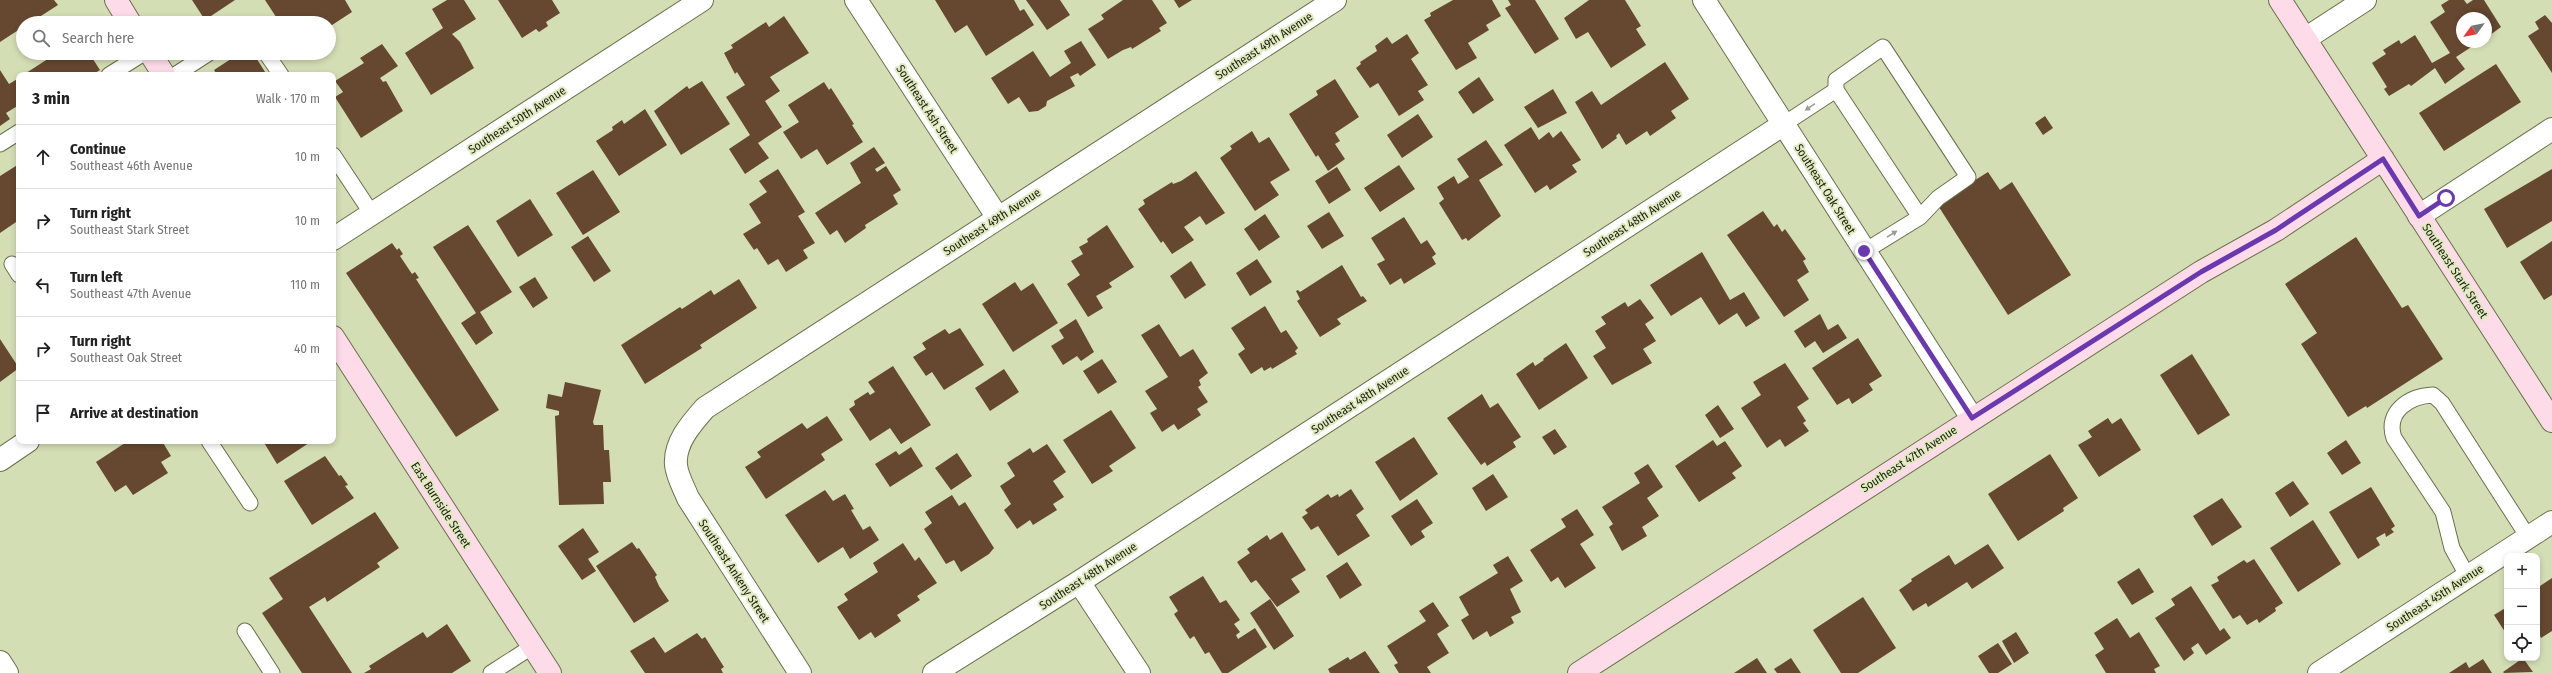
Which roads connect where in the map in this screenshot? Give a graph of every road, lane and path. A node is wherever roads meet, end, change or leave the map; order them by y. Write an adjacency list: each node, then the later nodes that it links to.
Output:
1 (116, 0): 8 (street)
2 (702, 0): 25 (street, Southeast 50th Avenue)
3 (856, 0): 28 (street, Southeast Ash Street)
4 (1335, 0): 28 (street, Southeast 49th Avenue)
5 (1704, 0): 19 (street, Southeast Oak Street)
6 (2280, 0): 9 (street, Southeast Stark Street)
7 (2366, 0): 9 (street)
8 (126, 16)
9 (2305, 39): 23 (street, Southeast Stark Street)
10 (133, 60): 14 (lane)
11 (154, 60): 15 (street)
12 (198, 60): 16 (lane)
13 (270, 60): 17 (lane)
14 (114, 72)
15 (162, 72)
16 (180, 72)
17 (278, 72)
18 (1836, 90): 19 (lane, one-way to 19); 27 (lane); 27 (lane)
19 (1784, 124): 30 (street, Southeast Oak Street); 42 (street, Southeast 48th Avenue)
20 (2552, 130): 26 (street)
21 (16, 134): 22 (lane)
22 (0, 144)
23 (2383, 159): 26 (street, Southeast Stark Street); 32 (street, Southeast 47th Avenue)
24 (336, 160): 25 (lane)
25 (372, 214): 29 (street, Southeast 50th Avenue)
26 (2419, 216): 33 (street, Southeast Stark Street)
27 (1920, 217): 30 (lane, one-way to 27)
28 (998, 218): 37 (street, Southeast 49th Avenue)
29 (336, 237)
30 (1864, 251): 32 (street, Southeast Oak Street)
31 (336, 341): 44 (street, East Burnside Street)
32 (1972, 418): 53 (street, Southeast 47th Avenue)
33 (2552, 421)
34 (24, 444): 36 (street)
35 (211, 444): 38 (lane)
36 (0, 460)
37 (676, 466): 50 (street, Southeast Ankeny Street)
38 (250, 503)
39 (2552, 522): 40 (street, Southeast 45th Avenue)
40 (2528, 537): 41 (street, Southeast 45th Avenue); 41 (lane)
41 (2468, 576): 54 (street, Southeast 45th Avenue)
42 (1079, 582): 51 (street, Southeast 48th Avenue); 52 (street)
43 (245, 631): 47 (lane)
44 (533, 646): 48 (lane); 49 (street, East Burnside Street)
45 (0, 662): 46 (street)
46 (8, 673)
47 (272, 673)
48 (491, 673)
49 (550, 673)
50 (800, 673)
51 (934, 673)
52 (1139, 673)
53 (1579, 673)
54 (2319, 673)

